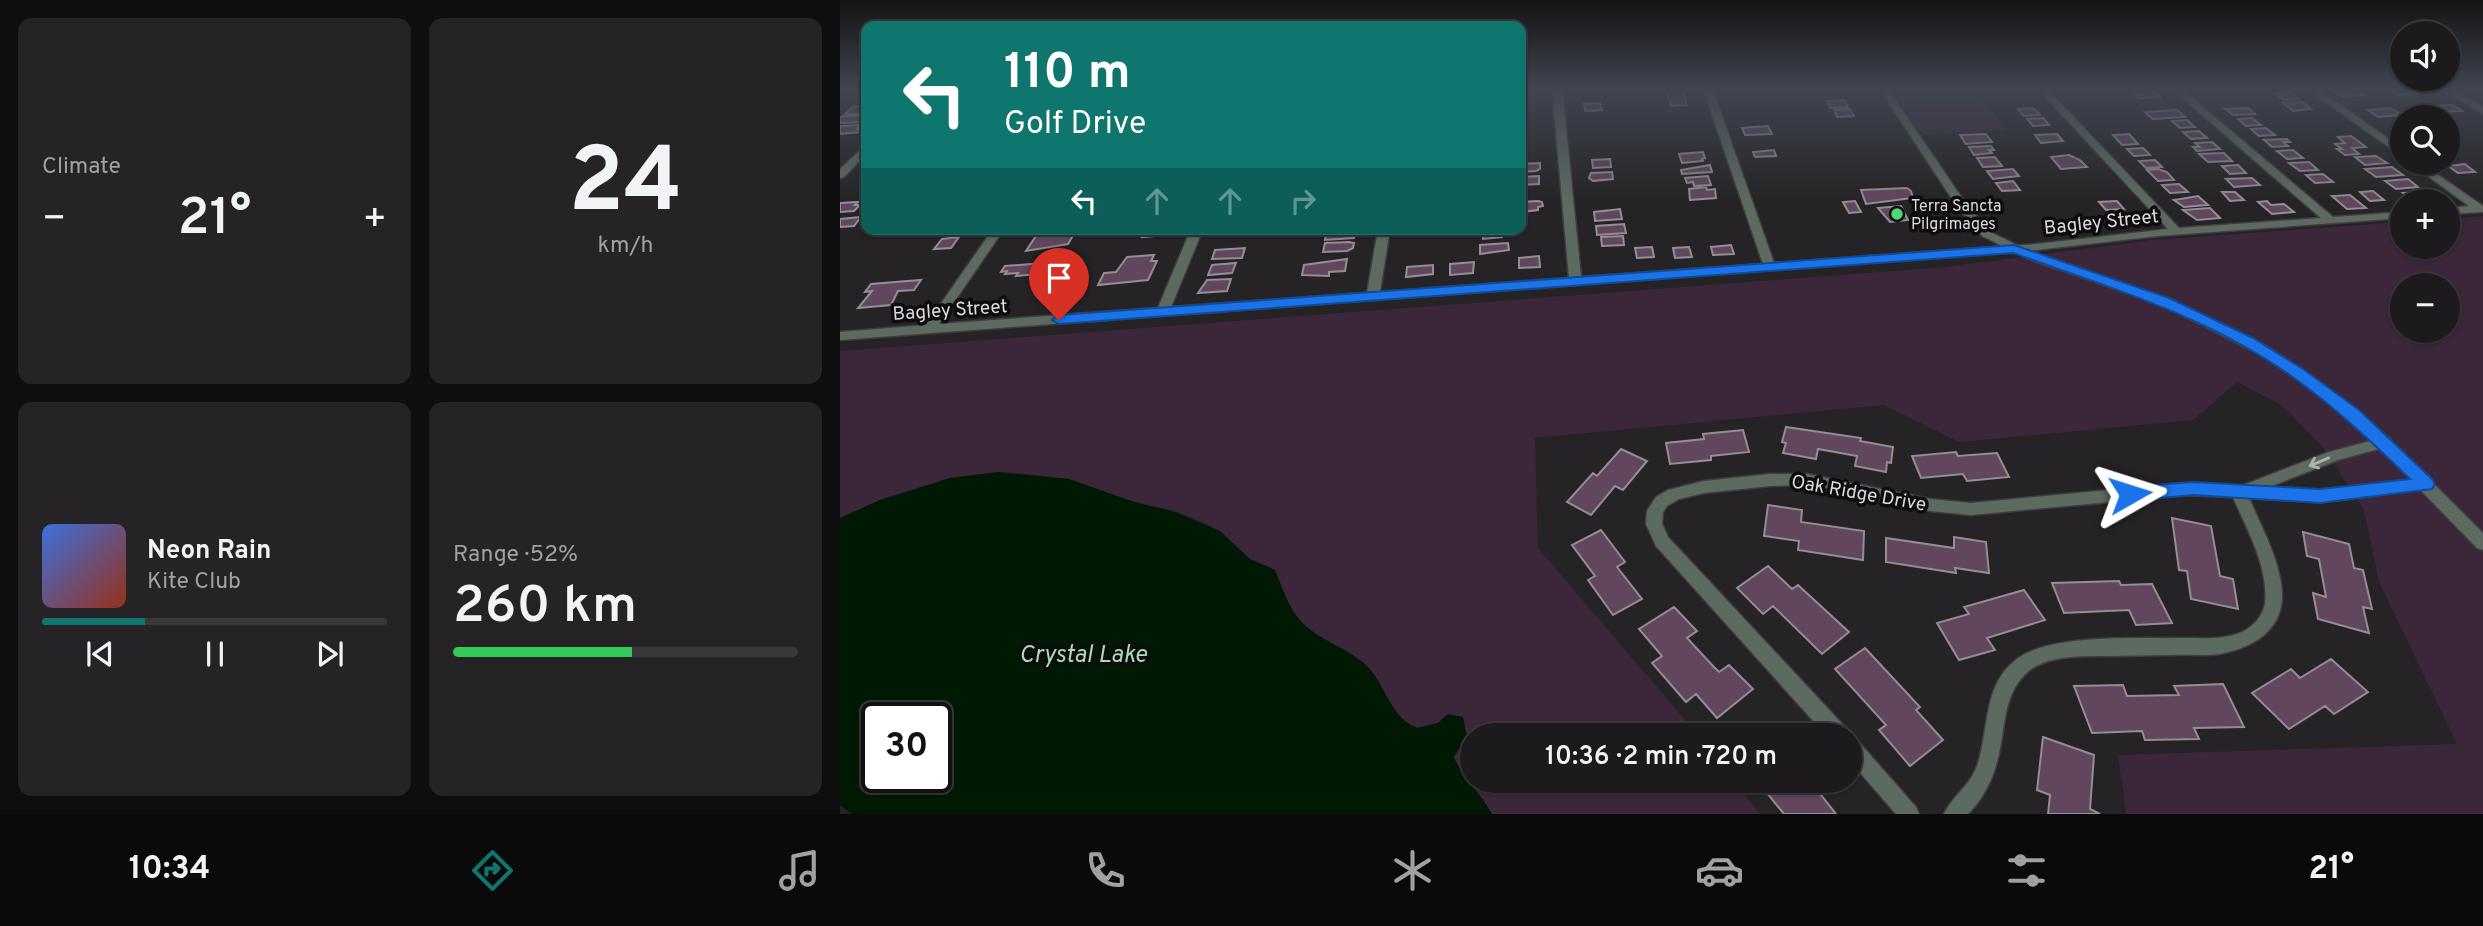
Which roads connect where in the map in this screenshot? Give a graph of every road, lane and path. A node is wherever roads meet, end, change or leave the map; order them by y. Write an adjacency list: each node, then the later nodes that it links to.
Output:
1 (1561, 126): 21 (street)
2 (1720, 126): 20 (street)
3 (1908, 126): 19 (street)
4 (2077, 126): 15 (street)
5 (2220, 126): 14 (street)
6 (2364, 126): 7 (street)
7 (2390, 145)
8 (861, 153): 9 (street)
9 (840, 175)
10 (2432, 175): 11 (street)
11 (2481, 209): 12 (street)
12 (2460, 210)
13 (2390, 216): 14 (street, Bagley Street)
14 (2330, 220): 15 (street, Bagley Street)
15 (2177, 232): 19 (street, Bagley Street)
16 (995, 235): 24 (street)
17 (1195, 235): 23 (street)
18 (1383, 235): 22 (street)
19 (2014, 249): 20 (street, Bagley Street); 26 (street)
20 (1770, 267): 21 (street, Bagley Street)
21 (1575, 281): 22 (street, Bagley Street)
22 (1373, 296): 23 (street, Bagley Street)
23 (1163, 312): 24 (street, Bagley Street)
24 (929, 330): 25 (street, Bagley Street)
25 (840, 336)
26 (2385, 442): 27 (street); 28 (street, Oak Ridge Drive, one-way to 28)
27 (2426, 484): 28 (street, Oak Ridge Drive); 29 (street)
28 (2239, 493): 30 (street, Oak Ridge Drive); 33 (street)
29 (2483, 542)
30 (1828, 723)
31 (1862, 761): 32 (street)
32 (1909, 814)
33 (1954, 814)

